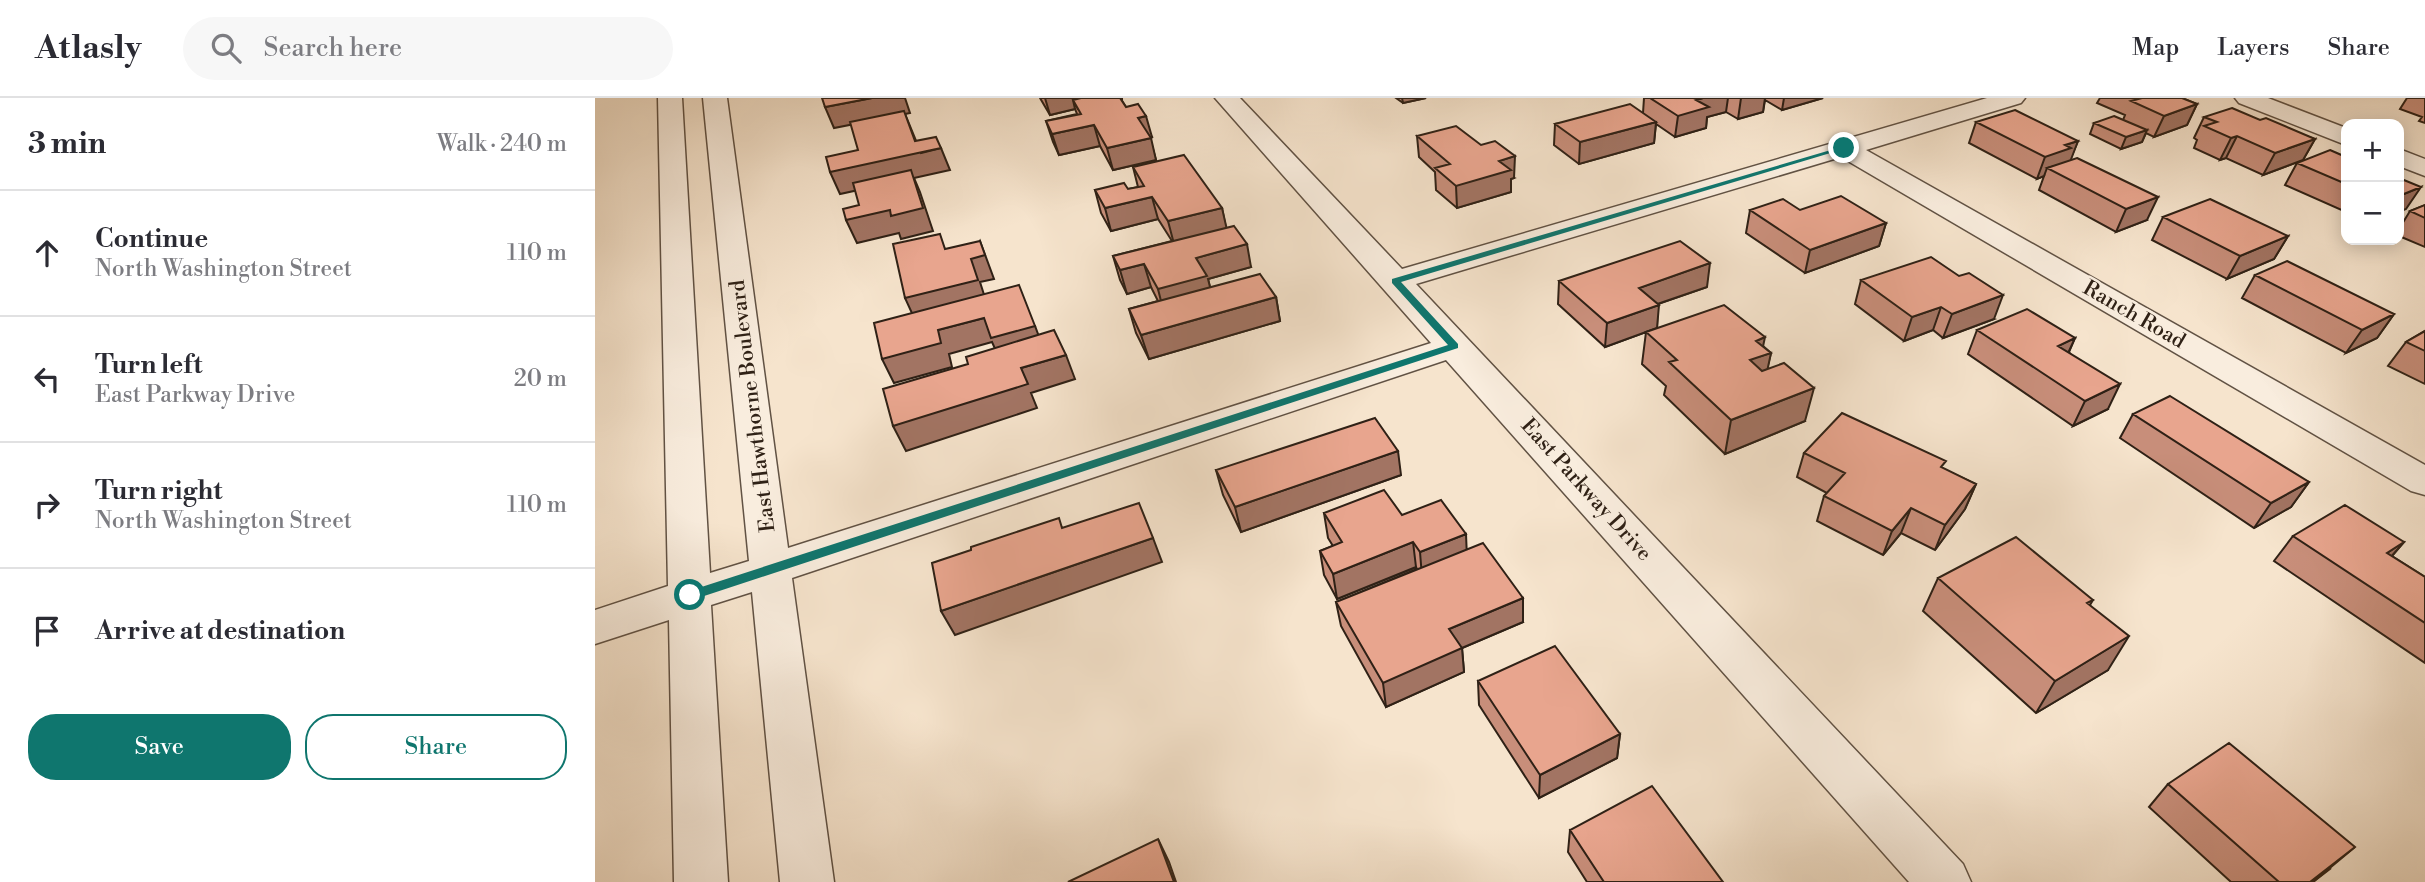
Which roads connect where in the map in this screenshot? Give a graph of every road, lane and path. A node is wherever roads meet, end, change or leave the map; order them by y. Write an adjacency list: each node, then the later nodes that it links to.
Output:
1 (670, 98): 14 (street)
2 (715, 98): 13 (street, East Hawthorne Boulevard)
3 (1227, 98): 10 (street, East Parkway Drive)
4 (2013, 98): 7 (street)
5 (2247, 98): 6 (street)
6 (2341, 135)
7 (1844, 148): 10 (street); 12 (street, Ranch Road)
8 (2404, 160): 9 (street)
9 (2425, 168)
10 (1395, 281): 11 (street, East Parkway Drive)
11 (1454, 346): 13 (street); 18 (street, East Parkway Drive)
12 (2425, 482)
13 (772, 568): 14 (street); 17 (street, East Hawthorne Boulevard)
14 (690, 595): 15 (street); 16 (street)
15 (595, 626)
16 (701, 882)
17 (807, 882)
18 (1944, 882)

